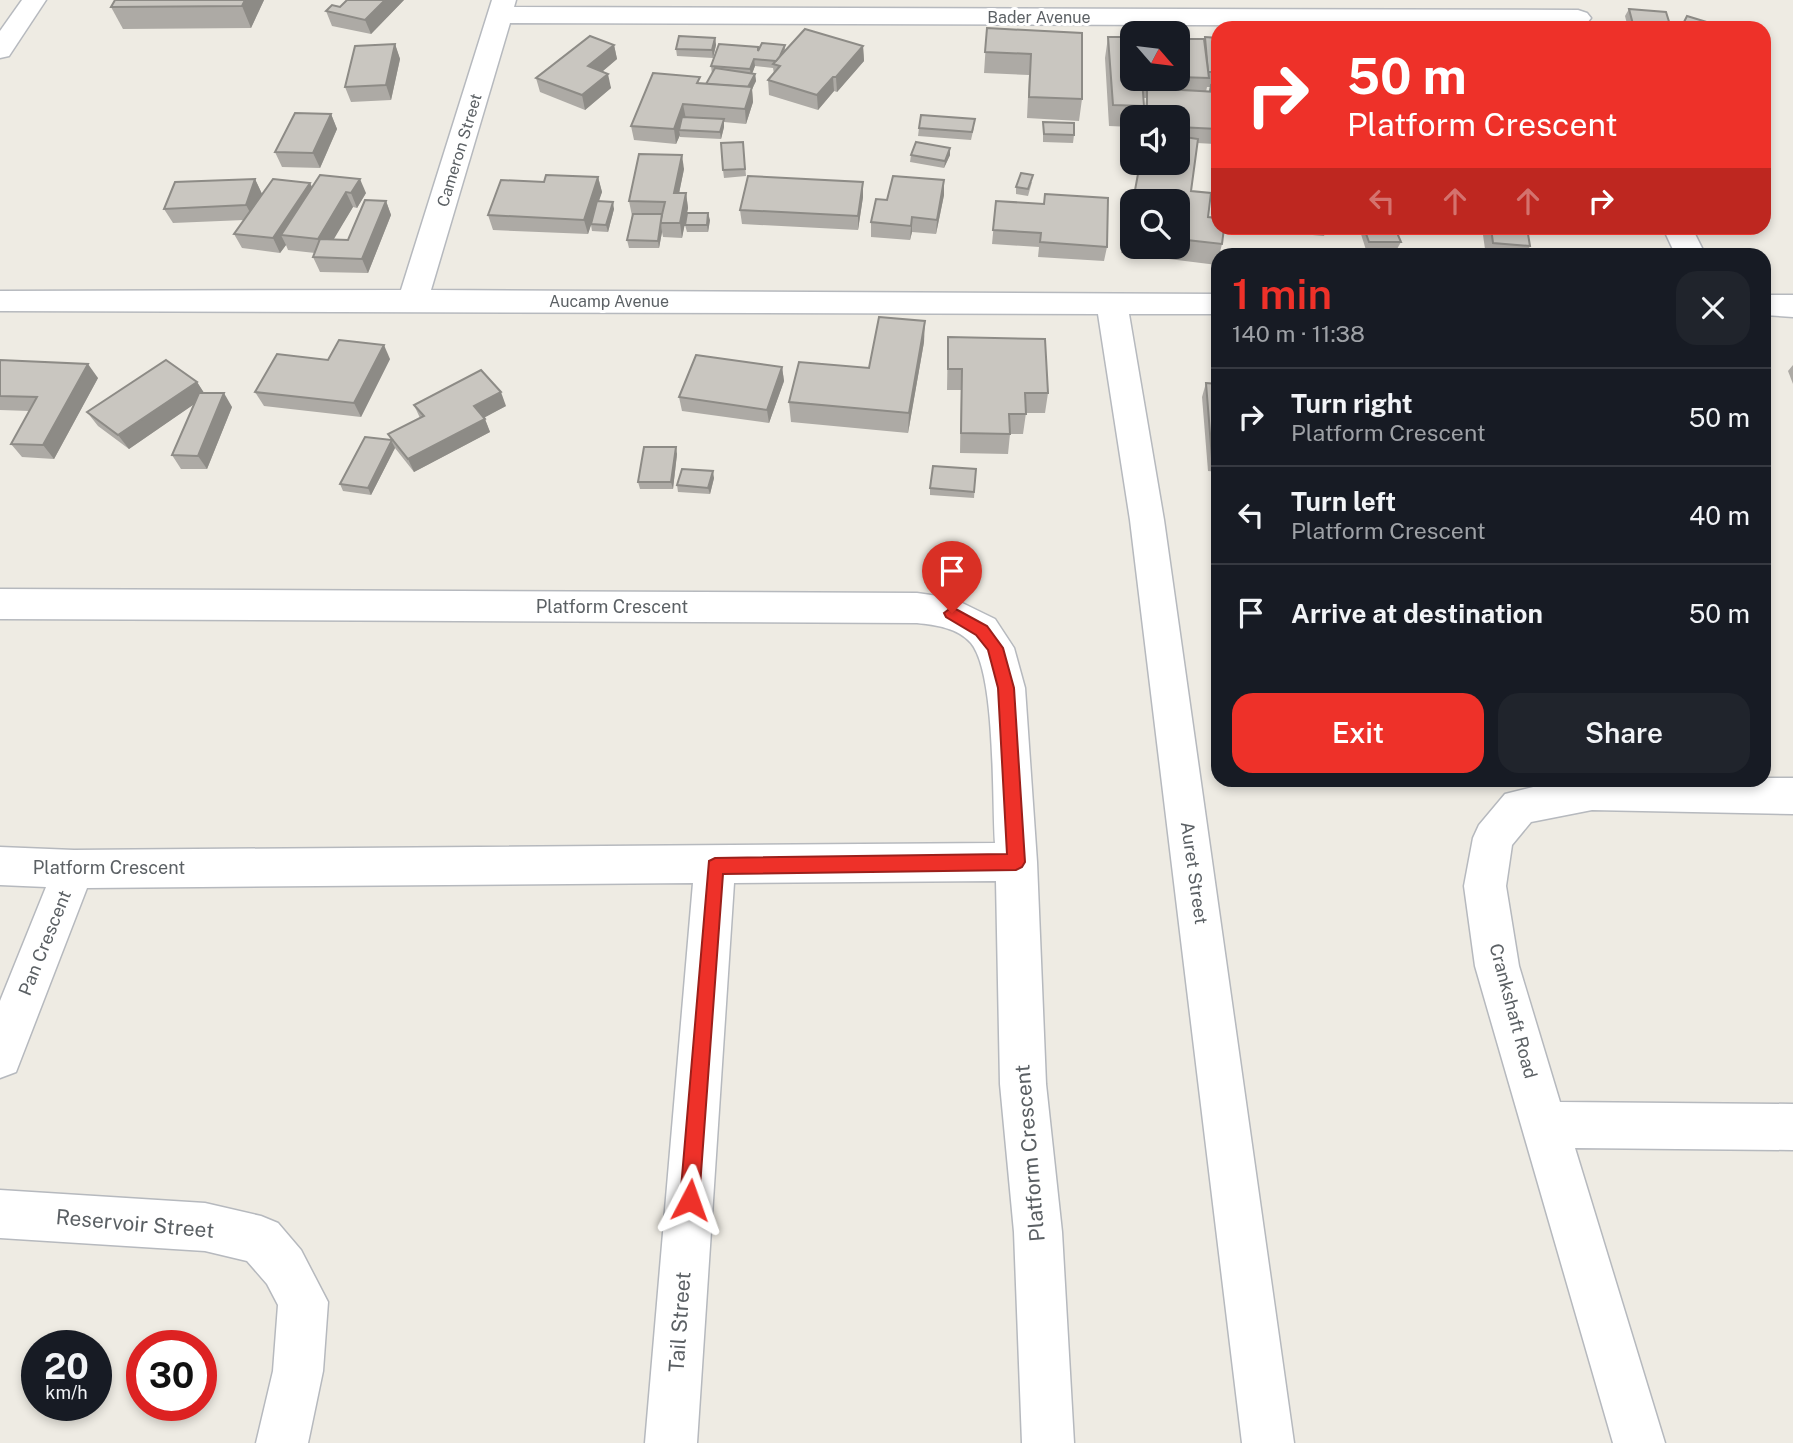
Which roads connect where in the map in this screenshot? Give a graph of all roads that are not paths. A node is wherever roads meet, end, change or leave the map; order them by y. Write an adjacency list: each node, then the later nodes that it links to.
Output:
1 (34, 0): 4 (street)
2 (502, 8): 3 (street, Bader Avenue); 5 (street, Cameron Street)
3 (1577, 15)
4 (0, 50)
5 (414, 300): 6 (street, Aucamp Avenue); 7 (street, Aucamp Avenue)
6 (0, 301)
7 (1112, 303): 8 (street, Aucamp Avenue); 24 (street, Auret Street)
8 (1211, 304)
9 (1771, 305): 10 (street)
10 (1793, 306)
11 (0, 604): 13 (street, Platform Crescent)
12 (1793, 796): 18 (street, Crankshaft Road)
13 (1016, 862): 15 (street, Platform Crescent); 23 (street, Platform Crescent)
14 (0, 866): 16 (street, Platform Crescent)
15 (715, 866): 16 (street, Platform Crescent); 22 (street, Tail Street)
16 (74, 869): 17 (street, Pan Crescent)
17 (0, 1056)
18 (1544, 1125): 19 (street); 25 (street, Crankshaft Road)
19 (1793, 1126)
20 (0, 1214): 21 (street, Reservoir Street)
21 (282, 1443)
22 (671, 1443)
23 (1048, 1443)
24 (1268, 1443)
25 (1639, 1443)

